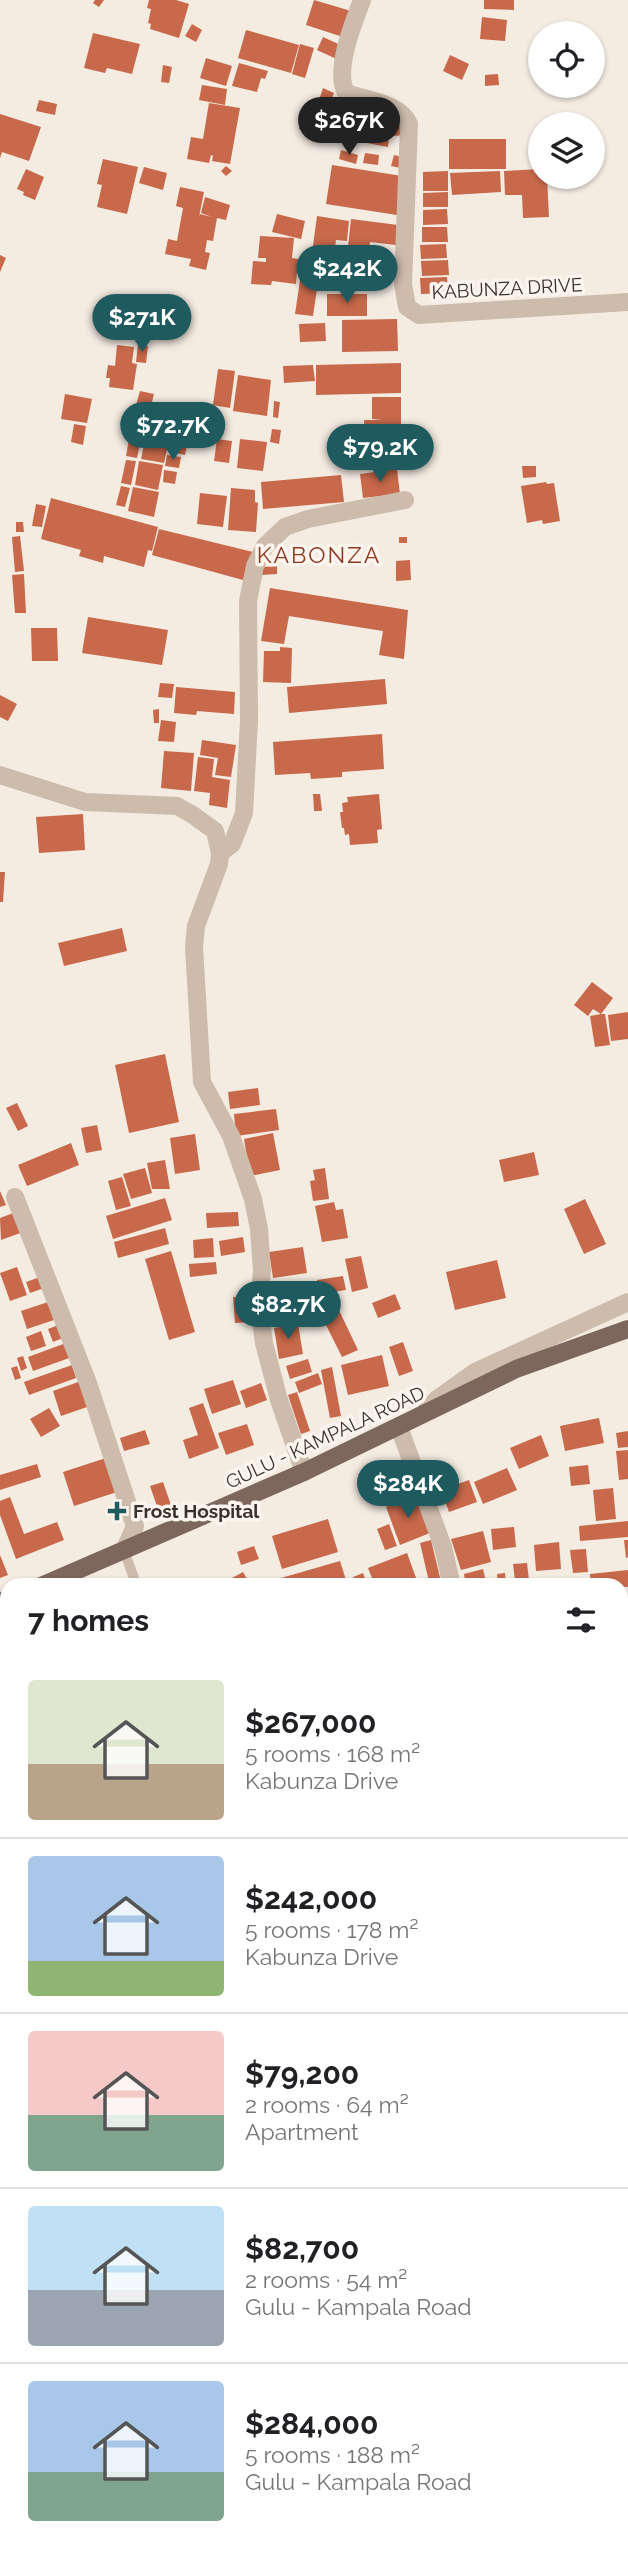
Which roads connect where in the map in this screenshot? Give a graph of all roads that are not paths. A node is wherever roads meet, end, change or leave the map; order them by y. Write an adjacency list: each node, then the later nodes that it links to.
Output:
1 (362, 0): 2 (street, KABUNZA DRIVE)
2 (628, 302)
3 (405, 500): 5 (street)
4 (0, 775): 5 (street)
5 (220, 853): 11 (street)
6 (15, 1197): 12 (street)
7 (628, 1302): 9 (street)
8 (628, 1329): 9 (main road, GULU - KAMPALA ROAD)
9 (420, 1416): 10 (main road, GULU - KAMPALA ROAD)
10 (399, 1427): 11 (main road, GULU - KAMPALA ROAD); 15 (street)
11 (304, 1472): 12 (main road, GULU - KAMPALA ROAD)
12 (124, 1551): 13 (main road, GULU - KAMPALA ROAD); 14 (lane)
13 (60, 1578)
14 (134, 1578)
15 (450, 1578)

